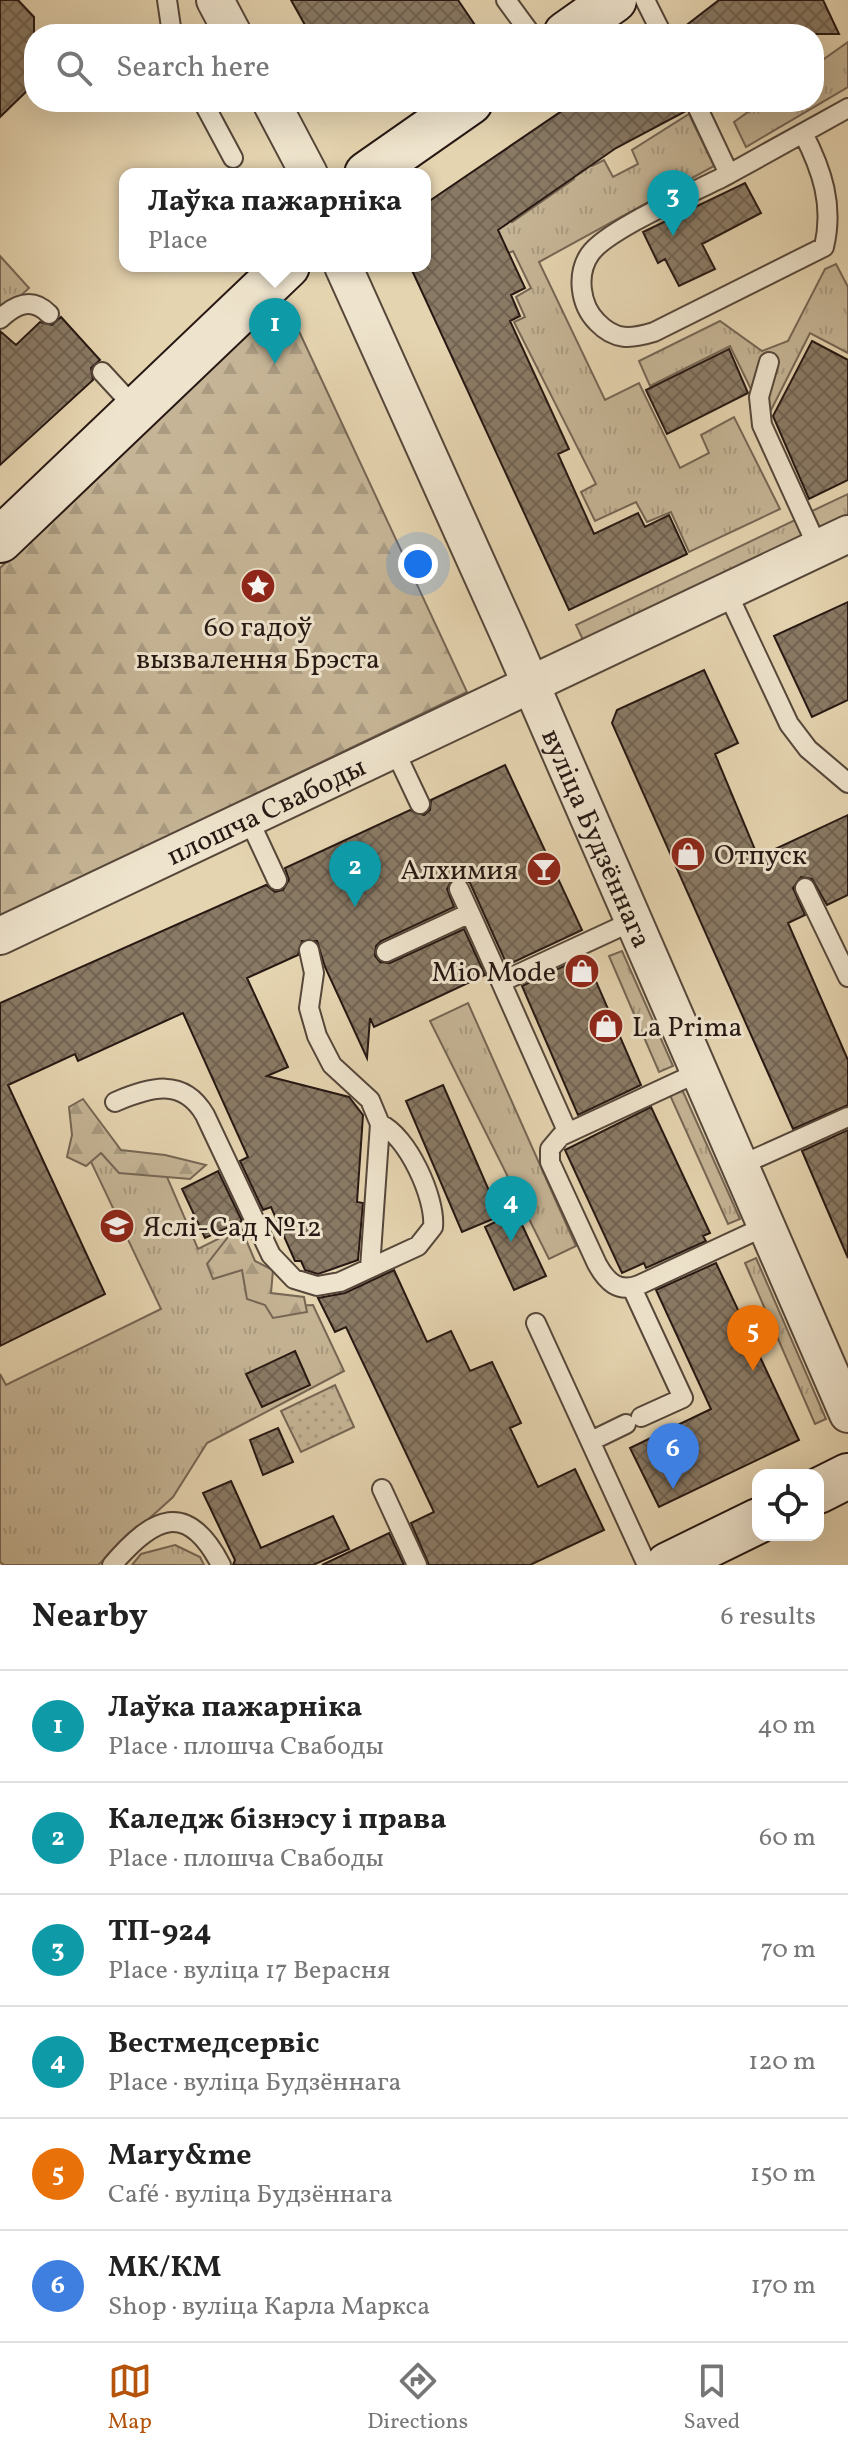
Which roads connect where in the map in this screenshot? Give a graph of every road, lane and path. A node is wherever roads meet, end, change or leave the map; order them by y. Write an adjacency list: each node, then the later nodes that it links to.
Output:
1 (167, 0): 6 (lane)
2 (215, 0): 7 (street)
3 (506, 0): 8 (lane)
4 (614, 0): 9 (main road)
5 (645, 0): 10 (lane)
6 (171, 24)
7 (228, 24)
8 (524, 24)
9 (580, 24)
10 (657, 24)
11 (848, 108): 16 (lane)
12 (208, 112): 17 (lane)
13 (276, 112): 18 (street)
14 (456, 112): 19 (main road)
15 (700, 112): 20 (lane)
16 (803, 133): 20 (lane); 20 (lane)
17 (233, 158)
18 (306, 168)
19 (376, 168)
20 (729, 174)
21 (281, 272): 27 (main road)
22 (346, 272): 31 (street, вуліца Будзённага)
23 (49, 314): 24 (lane)
24 (0, 319)
25 (769, 362): 29 (lane)
26 (102, 372): 27 (lane)
27 (137, 410): 28 (main road)
28 (0, 540)
29 (833, 541): 30 (street, плошча Свабоды)
30 (727, 592): 31 (street, плошча Свабоды); 33 (lane)
31 (530, 684): 32 (street, плошча Свабоды); 40 (street, вуліца Будзённага)
32 (394, 749): 34 (lane); 35 (street, плошча Свабоды)
33 (848, 783)
34 (420, 804)
35 (249, 820): 36 (lane); 41 (street, плошча Свабоды)
36 (277, 880)
37 (805, 888): 44 (lane)
38 (459, 889): 39 (lane)
39 (470, 913): 43 (lane); 45 (lane)
40 (633, 921): 45 (lane); 46 (street, вуліца Будзённага)
41 (0, 936)
42 (309, 950): 49 (lane)
43 (386, 952)
44 (848, 977)
45 (501, 982): 50 (lane)
46 (699, 1072): 50 (lane); 51 (street, вуліца Будзённага)
47 (115, 1102): 53 (lane)
48 (848, 1117): 51 (lane)
49 (380, 1124): 53 (lane); 53 (lane)
50 (568, 1133): 54 (lane)
51 (741, 1165): 52 (street, вуліца Будзённага)
52 (766, 1226): 54 (lane); 56 (street, вуліца Будзённага)
53 (370, 1268)
54 (632, 1288): 57 (lane)
55 (536, 1323): 57 (lane)
56 (848, 1414)
57 (591, 1441): 65 (lane)
58 (848, 1476): 59 (main road)
59 (824, 1488)
60 (382, 1489): 64 (lane)
61 (752, 1525): 66 (main road)
62 (112, 1565): 63 (lane)
63 (221, 1565)
64 (417, 1565)
65 (647, 1565)
66 (668, 1565)

